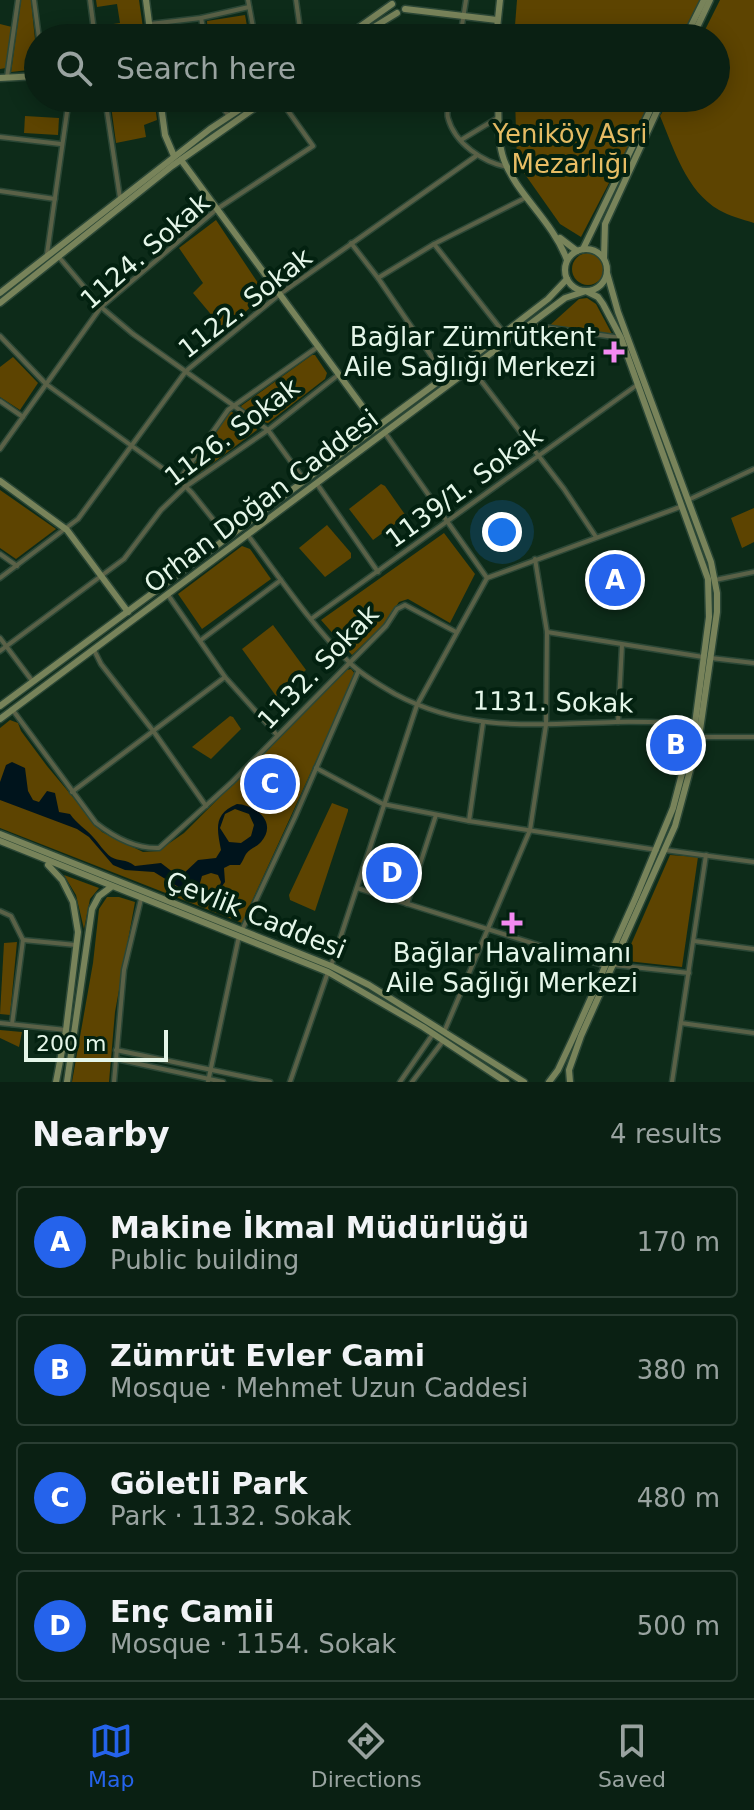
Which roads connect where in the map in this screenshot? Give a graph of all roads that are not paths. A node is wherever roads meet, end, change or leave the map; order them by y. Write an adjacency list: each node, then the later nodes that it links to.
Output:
1 (18, 0): 32 (street)
2 (34, 0): 19 (street)
3 (90, 0): 20 (street)
4 (146, 0): 21 (main road)
5 (248, 0): 13 (street)
6 (296, 0): 24 (street)
7 (403, 0): 14 (main road)
8 (466, 0): 16 (street)
9 (500, 0): 18 (main road)
10 (704, 0): 29 (main road)
11 (710, 0): 30 (main road)
12 (393, 2): 15 (main road); 25 (main road)
13 (249, 7): 17 (street); 23 (street)
14 (405, 9): 15 (main road); 16 (main road)
15 (397, 13): 26 (main road)
16 (464, 15): 18 (main road); 27 (street)
17 (201, 18): 21 (street); 22 (street)
18 (497, 20): 28 (main road)
19 (37, 24)
20 (93, 24)
21 (150, 24)
22 (202, 24)
23 (252, 24)
24 (299, 24)
25 (363, 24)
26 (379, 24)
27 (462, 24)
28 (497, 24)
29 (692, 24)
30 (699, 24)
31 (24, 77): 32 (main road)
32 (3, 78)
33 (67, 112): 48 (street)
34 (107, 112): 54 (street)
35 (162, 112): 50 (main road)
36 (226, 112): 44 (street)
37 (237, 112): 44 (main road)
38 (248, 112): 50 (main road)
39 (289, 112): 56 (street, 1124. Sokak)
40 (449, 112): 47 (street)
41 (499, 112): 45 (main road)
42 (649, 112): 60 (main road)
43 (657, 112): 63 (main road)
44 (230, 117): 50 (main road)
45 (499, 117): 47 (street); 51 (main road)
46 (0, 137): 48 (street)
47 (461, 140): 49 (street)
48 (62, 144): 55 (street)
49 (476, 156): 51 (street); 58 (street, 1122. Sokak)
50 (177, 158): 54 (main road); 56 (main road); 62 (main road)
51 (507, 167): 53 (main road)
52 (0, 191): 55 (street)
53 (528, 197): 57 (main road); 59 (street)
54 (120, 198): 61 (main road)
55 (55, 199): 61 (street)
56 (217, 209): 70 (main road); 72 (street, 1124. Sokak)
57 (555, 232): 60 (main road); 64 (main road)
58 (351, 243): 66 (street); 70 (street, 1122. Sokak)
59 (434, 244): 66 (street); 74 (street)
60 (580, 250): 63 (main road); 64 (main road)
61 (47, 254): 69 (main road)
62 (58, 256): 71 (main road); 72 (street)
63 (604, 258): 65 (main road)
64 (567, 260): 67 (main road)
65 (607, 273): 68 (main road); 99 (main road)
66 (378, 278): 81 (street)
67 (567, 279): 68 (main road); 74 (main road)
68 (586, 291): 73 (main road, Orhan Doğan Caddesi); 76 (main road)
69 (0, 293)
70 (280, 294): 77 (main road); 79 (street, 1122. Sokak)
71 (0, 303)
72 (101, 307): 79 (street); 82 (street, 1124. Sokak)
73 (530, 325): 76 (street); 78 (main road, Orhan Doğan Caddesi)
74 (504, 333): 81 (main road)
75 (0, 336): 82 (street)
76 (621, 338): 83 (main road)
77 (319, 346): 80 (main road); 85 (street)
78 (472, 369): 89 (main road, Orhan Doğan Caddesi); 92 (street)
79 (186, 371): 85 (street); 90 (street, 1122. Sokak)
80 (338, 375): 87 (main road); 88 (street, 1126. Sokak)
81 (445, 376): 87 (main road)
82 (46, 384): 86 (street, 1124. Sokak); 90 (street)
83 (638, 384): 92 (street, 1139/1. Sokak); 100 (main road)
84 (0, 401): 86 (street)
85 (235, 406): 88 (street); 94 (street)
86 (23, 417): 91 (street, 1124. Sokak)
87 (376, 425): 96 (main road)
88 (268, 430): 96 (street); 98 (street, 1126. Sokak)
89 (385, 433): 97 (main road, Orhan Doğan Caddesi); 101 (street)
90 (132, 445): 94 (street); 102 (street, 1122. Sokak)
91 (0, 449)
92 (538, 455): 101 (street, 1139/1. Sokak); 104 (street)
93 (754, 469): 99 (street)
94 (179, 480): 98 (street)
95 (0, 481): 102 (main road)
96 (305, 481): 105 (main road)
97 (317, 484): 103 (main road, Orhan Doğan Caddesi); 109 (street, 1132. Sokak)
98 (185, 487): 105 (street); 111 (street, 1126. Sokak)
99 (688, 500): 115 (main road)
100 (682, 506): 104 (street); 127 (main road)
101 (448, 522): 109 (street, 1139/1. Sokak); 113 (street)
102 (67, 530): 108 (street, 1122. Sokak); 111 (main road)
103 (247, 534): 114 (street, 1131. Sokak); 116 (main road, Orhan Doğan Caddesi)
104 (596, 537): 107 (street)
105 (228, 538): 117 (main road)
106 (0, 554): 108 (street)
107 (535, 559): 113 (street); 120 (street)
108 (17, 566): 112 (street, 1122. Sokak)
109 (378, 572): 118 (street, 1139/1. Sokak)
110 (754, 572): 115 (street)
111 (102, 575): 117 (main road); 124 (street, 1126. Sokak)
112 (0, 578)
113 (487, 578): 119 (street)
114 (281, 580): 118 (street, 1131. Sokak); 122 (street)
115 (715, 580): 127 (main road)
116 (168, 595): 122 (street); 125 (main road, Orhan Doğan Caddesi)
117 (128, 612): 132 (main road)
118 (311, 619): 128 (street, 1131. Sokak)
119 (456, 632): 128 (street, 1132. Sokak); 133 (street)
120 (547, 632): 123 (street); 140 (street)
121 (0, 638): 124 (street)
122 (201, 640): 131 (street)
123 (622, 645): 127 (street); 137 (street)
124 (6, 646): 126 (street, 1126. Sokak); 132 (street)
125 (94, 650): 135 (main road, Orhan Doğan Caddesi); 141 (street)
126 (0, 651)
127 (708, 658): 129 (street); 139 (main road); 143 (main road)
128 (350, 663): 130 (street, 1131. Sokak); 142 (street, 1132. Sokak)
129 (754, 663)
130 (359, 671): 133 (street, 1131. Sokak); 145 (street)
131 (225, 677): 141 (street); 142 (street)
132 (33, 682): 134 (main road)
133 (417, 705): 138 (street, 1131. Sokak); 147 (street)
134 (0, 706)
135 (12, 709): 136 (main road, Orhan Doğan Caddesi); 146 (street, 1132. Sokak)
136 (0, 719)
137 (618, 722): 139 (street, 1131. Sokak); 140 (street, 1131. Sokak)
138 (483, 723): 140 (street, 1131. Sokak); 150 (street)
139 (695, 724): 154 (main road)
140 (546, 725): 151 (street)
141 (154, 732): 146 (street); 148 (street)
142 (277, 736): 148 (street, 1132. Sokak)
143 (699, 737): 144 (street); 154 (main road)
144 (754, 737)
145 (316, 768): 147 (street); 163 (street)
146 (72, 792): 148 (street, 1132. Sokak)
147 (383, 804): 149 (street); 159 (street)
148 (206, 806)
149 (436, 815): 150 (street); 161 (street)
150 (469, 821): 151 (street)
151 (530, 830): 154 (street); 164 (street)
152 (0, 834): 163 (main road, Çevlik Caddesi)
153 (0, 841): 156 (main road, Çevlik Caddesi)
154 (661, 850): 155 (street); 170 (main road); 171 (main road)
155 (706, 855): 157 (street); 167 (street)
156 (43, 860): 158 (main road, Çevlik Caddesi); 168 (main road)
157 (754, 862)
158 (111, 887): 160 (main road, Çevlik Caddesi); 191 (main road)
159 (357, 888): 161 (street); 172 (street)
160 (141, 899): 165 (main road, Çevlik Caddesi); 181 (street)
161 (407, 904): 164 (street)
162 (0, 911): 166 (street)
163 (243, 928): 172 (main road, Çevlik Caddesi)
164 (488, 932): 171 (street); 180 (street)
165 (239, 936): 172 (main road, Çevlik Caddesi); 184 (street)
166 (23, 940): 168 (street); 176 (street)
167 (694, 941): 169 (street); 173 (street)
168 (77, 945): 177 (main road)
169 (754, 949)
170 (614, 965): 173 (street); 200 (main road)
171 (605, 966): 199 (main road)
172 (330, 969): 179 (main road, Çevlik Caddesi); 180 (main road, Çevlik Caddesi); 196 (street)
173 (689, 973): 175 (street)
174 (0, 1023): 176 (street)
175 (681, 1023): 178 (street); 201 (street)
176 (12, 1024): 177 (street)
177 (66, 1030): 190 (main road)
178 (754, 1033)
179 (433, 1034): 180 (main road, Çevlik Caddesi); 188 (street)
180 (443, 1037): 189 (street); 197 (main road, Çevlik Caddesi); 198 (main road, Çevlik Caddesi)
181 (116, 1050): 182 (street); 183 (street)
182 (116, 1059): 185 (street); 192 (street)
183 (160, 1059): 184 (street); 185 (street)
184 (210, 1069): 186 (street); 187 (street)
185 (166, 1070): 187 (street)
186 (242, 1075): 194 (street); 195 (street)
187 (208, 1080): 193 (street)
188 (401, 1080): 189 (street)
189 (413, 1080)
190 (56, 1082)
191 (67, 1082)
192 (114, 1082)
193 (223, 1082)
194 (246, 1082)
195 (270, 1082)
196 (290, 1082)
197 (506, 1082)
198 (524, 1082)
199 (549, 1082)
200 (570, 1082)
201 (672, 1082)

